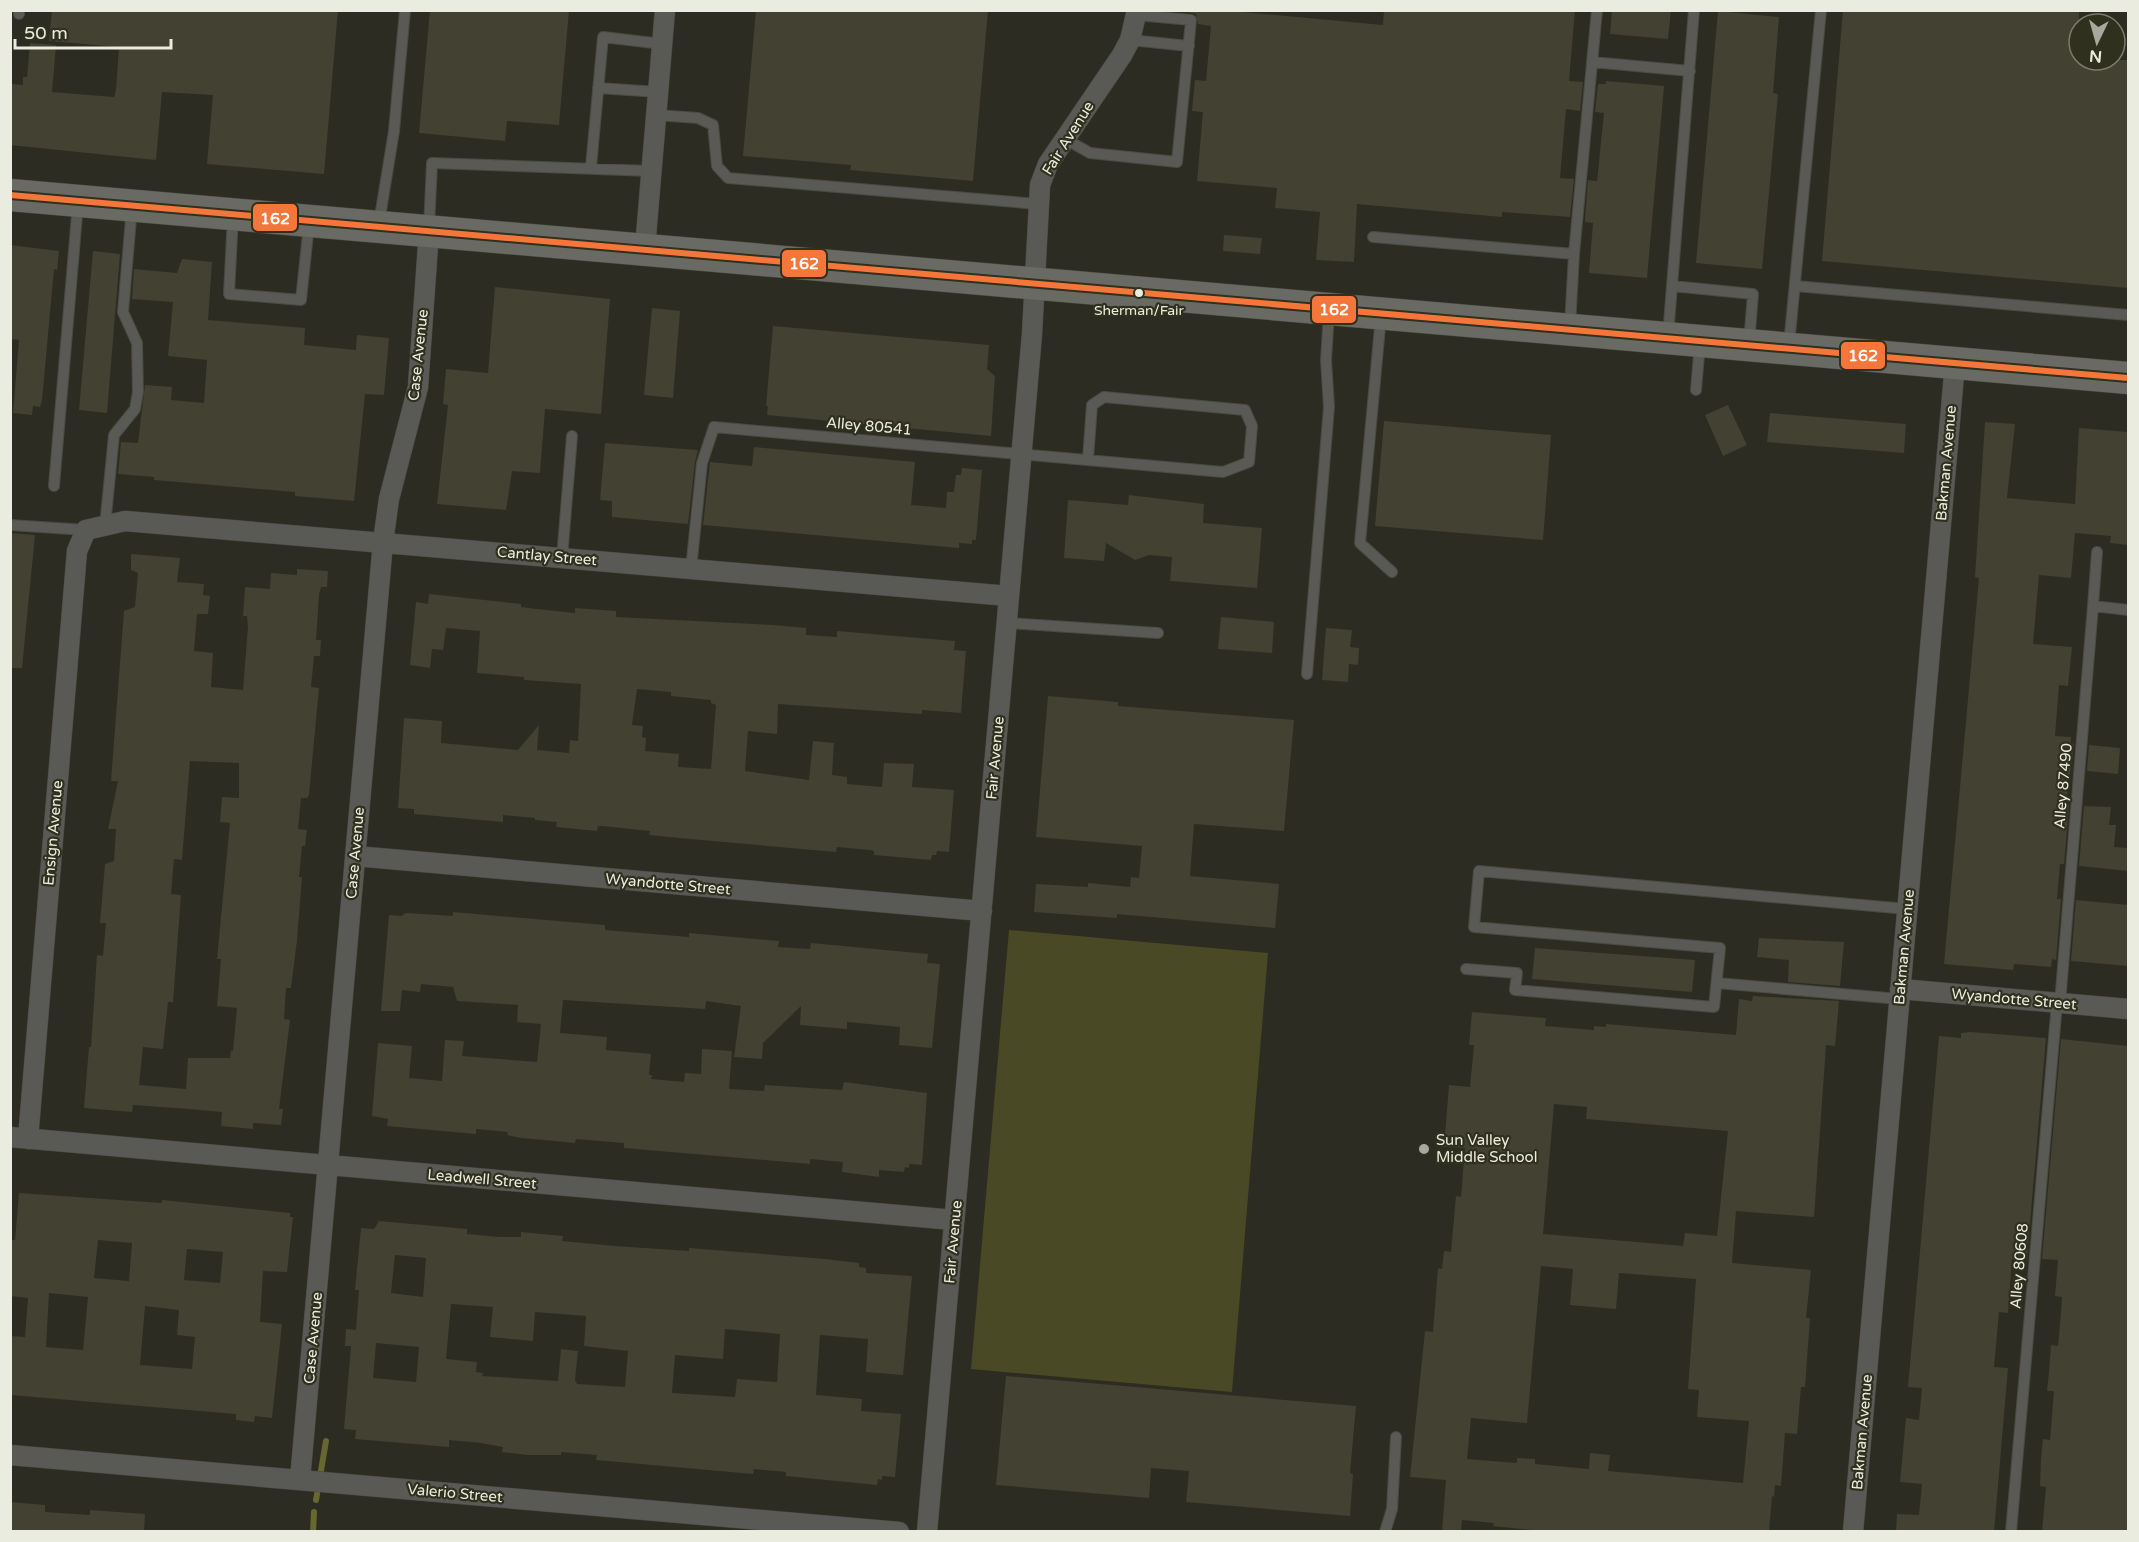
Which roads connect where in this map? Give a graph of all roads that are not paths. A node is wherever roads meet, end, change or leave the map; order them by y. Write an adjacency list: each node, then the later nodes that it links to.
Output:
1 (405, 10): 24 (lane)
2 (665, 10): 8 (street)
3 (1597, 10): 10 (lane)
4 (1694, 10): 11 (lane)
5 (1821, 10): 31 (lane)
6 (1137, 13): 7 (street, Fair Avenue); 9 (lane)
7 (1130, 40): 9 (lane); 15 (street, Fair Avenue)
8 (662, 44): 12 (lane); 13 (street)
9 (1189, 46): 15 (lane)
10 (1592, 62): 11 (lane); 28 (lane)
11 (1690, 71): 30 (lane)
12 (598, 88): 13 (lane); 16 (lane)
13 (658, 92): 14 (street)
14 (656, 115): 17 (street); 20 (lane)
15 (1065, 139): 20 (street, Fair Avenue)
16 (591, 167): 17 (lane); 25 (lane)
17 (651, 171): 27 (street)
18 (10, 195): 19 (main road)
19 (78, 201): 21 (main road); 46 (lane)
20 (1038, 204): 29 (street, Fair Avenue)
21 (132, 206): 22 (main road); 48 (lane)
22 (233, 214): 23 (main road); 23 (lane)
23 (309, 220): 24 (main road)
24 (379, 226): 25 (main road)
25 (429, 231): 27 (main road); 49 (street, Case Avenue)
26 (1373, 237): 28 (lane)
27 (645, 248): 29 (main road)
28 (1575, 254): 35 (lane)
29 (1034, 282): 32 (main road); 44 (street, Fair Avenue)
30 (1672, 286): 36 (lane); 38 (lane)
31 (1794, 286): 34 (lane); 39 (lane)
32 (1329, 309): 33 (main road); 59 (lane)
33 (1382, 313): 35 (main road); 53 (lane)
34 (2128, 315)
35 (1570, 329): 36 (main road)
36 (1668, 338): 37 (main road)
37 (1700, 341): 38 (main road); 42 (lane)
38 (1749, 345): 39 (main road)
39 (1789, 348): 40 (main road)
40 (1955, 363): 41 (main road); 61 (street, Bakman Avenue)
41 (2128, 378)
42 (1696, 390)
43 (572, 436): 51 (lane)
44 (1022, 454): 45 (lane, Alley 80541); 52 (lane, Alley 80541); 54 (street, Fair Avenue)
45 (1088, 459): 45 (lane, Alley 80541)
46 (54, 486)
47 (10, 525): 48 (lane)
48 (96, 528): 49 (street, Cantlay Street); 68 (street, Ensign Avenue)
49 (382, 542): 51 (street, Cantlay Street); 60 (street, Case Avenue)
50 (2097, 552): 55 (lane, Alley 87490)
51 (562, 558): 52 (street, Cantlay Street)
52 (691, 569): 54 (street, Cantlay Street)
53 (1392, 572)
54 (1009, 596): 57 (street, Fair Avenue)
55 (2093, 606): 56 (lane); 66 (lane, Alley 87490)
56 (2128, 610)
57 (1007, 623): 58 (lane); 62 (street, Fair Avenue)
58 (1158, 633)
59 (1307, 674)
60 (355, 856): 62 (street, Wyandotte Street); 69 (street, Case Avenue)
61 (1907, 909): 64 (lane); 65 (street, Bakman Avenue)
62 (982, 911): 70 (street, Fair Avenue)
63 (1466, 969): 64 (lane)
64 (1717, 983): 65 (lane)
65 (1900, 994): 66 (street, Wyandotte Street); 77 (street, Bakman Avenue)
66 (2059, 1003): 67 (street, Wyandotte Street); 78 (lane, Alley 80608)
67 (2128, 1009)
68 (19, 1138): 69 (street, Leadwell Street)
69 (329, 1166): 70 (street, Leadwell Street); 73 (street, Case Avenue)
70 (954, 1220): 75 (street, Fair Avenue)
71 (1396, 1437): 76 (lane)
72 (10, 1455): 73 (street, Valerio Street)
73 (300, 1480): 74 (street, Valerio Street)
74 (899, 1532)
75 (927, 1532)
76 (1385, 1532)
77 (1853, 1532)
78 (2011, 1532)

